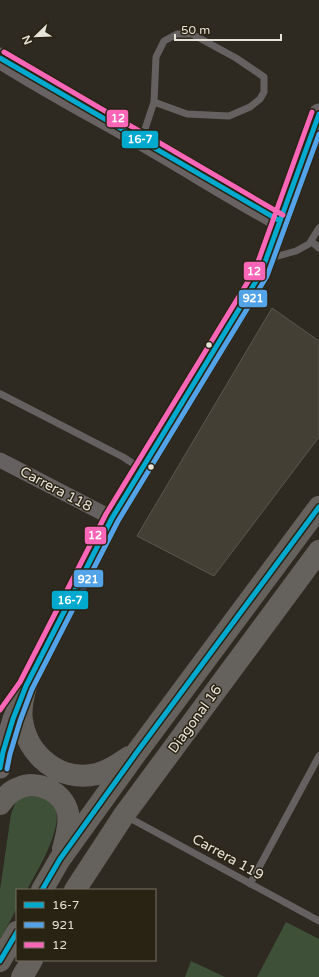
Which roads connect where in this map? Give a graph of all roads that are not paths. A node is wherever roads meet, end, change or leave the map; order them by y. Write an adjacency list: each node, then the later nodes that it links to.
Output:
1 (0, 58): 4 (main road)
2 (154, 102): 2 (lane); 4 (lane)
3 (319, 114): 5 (main road)
4 (141, 140): 6 (main road)
5 (315, 144): 6 (main road)
6 (280, 221): 10 (main road)
7 (319, 228): 8 (lane)
8 (311, 241): 9 (lane); 10 (lane)
9 (319, 248)
10 (267, 259): 13 (main road)
11 (1, 394): 13 (lane)
12 (0, 460): 15 (street, Carrera 118)
13 (142, 469): 15 (main road)
14 (319, 507): 19 (main road, Diagonal 16)
15 (112, 518): 17 (main road)
16 (319, 551): 23 (main road, Diagonal 16)
17 (26, 686): 18 (main road); 19 (main road); 21 (main road)
18 (0, 722)
19 (137, 752): 24 (main road, Diagonal 16)
20 (319, 756): 25 (lane)
21 (0, 768)
22 (0, 804): 24 (main road)
23 (124, 815): 25 (lane, Carrera 119); 27 (main road, Diagonal 16)
24 (60, 860): 26 (main road, Diagonal 16)
25 (250, 884): 28 (lane, Carrera 119)
26 (43, 889)
27 (76, 889)
28 (319, 921)
29 (16, 934): 30 (main road)
30 (0, 961)
31 (31, 961): 32 (main road)
32 (22, 977)

